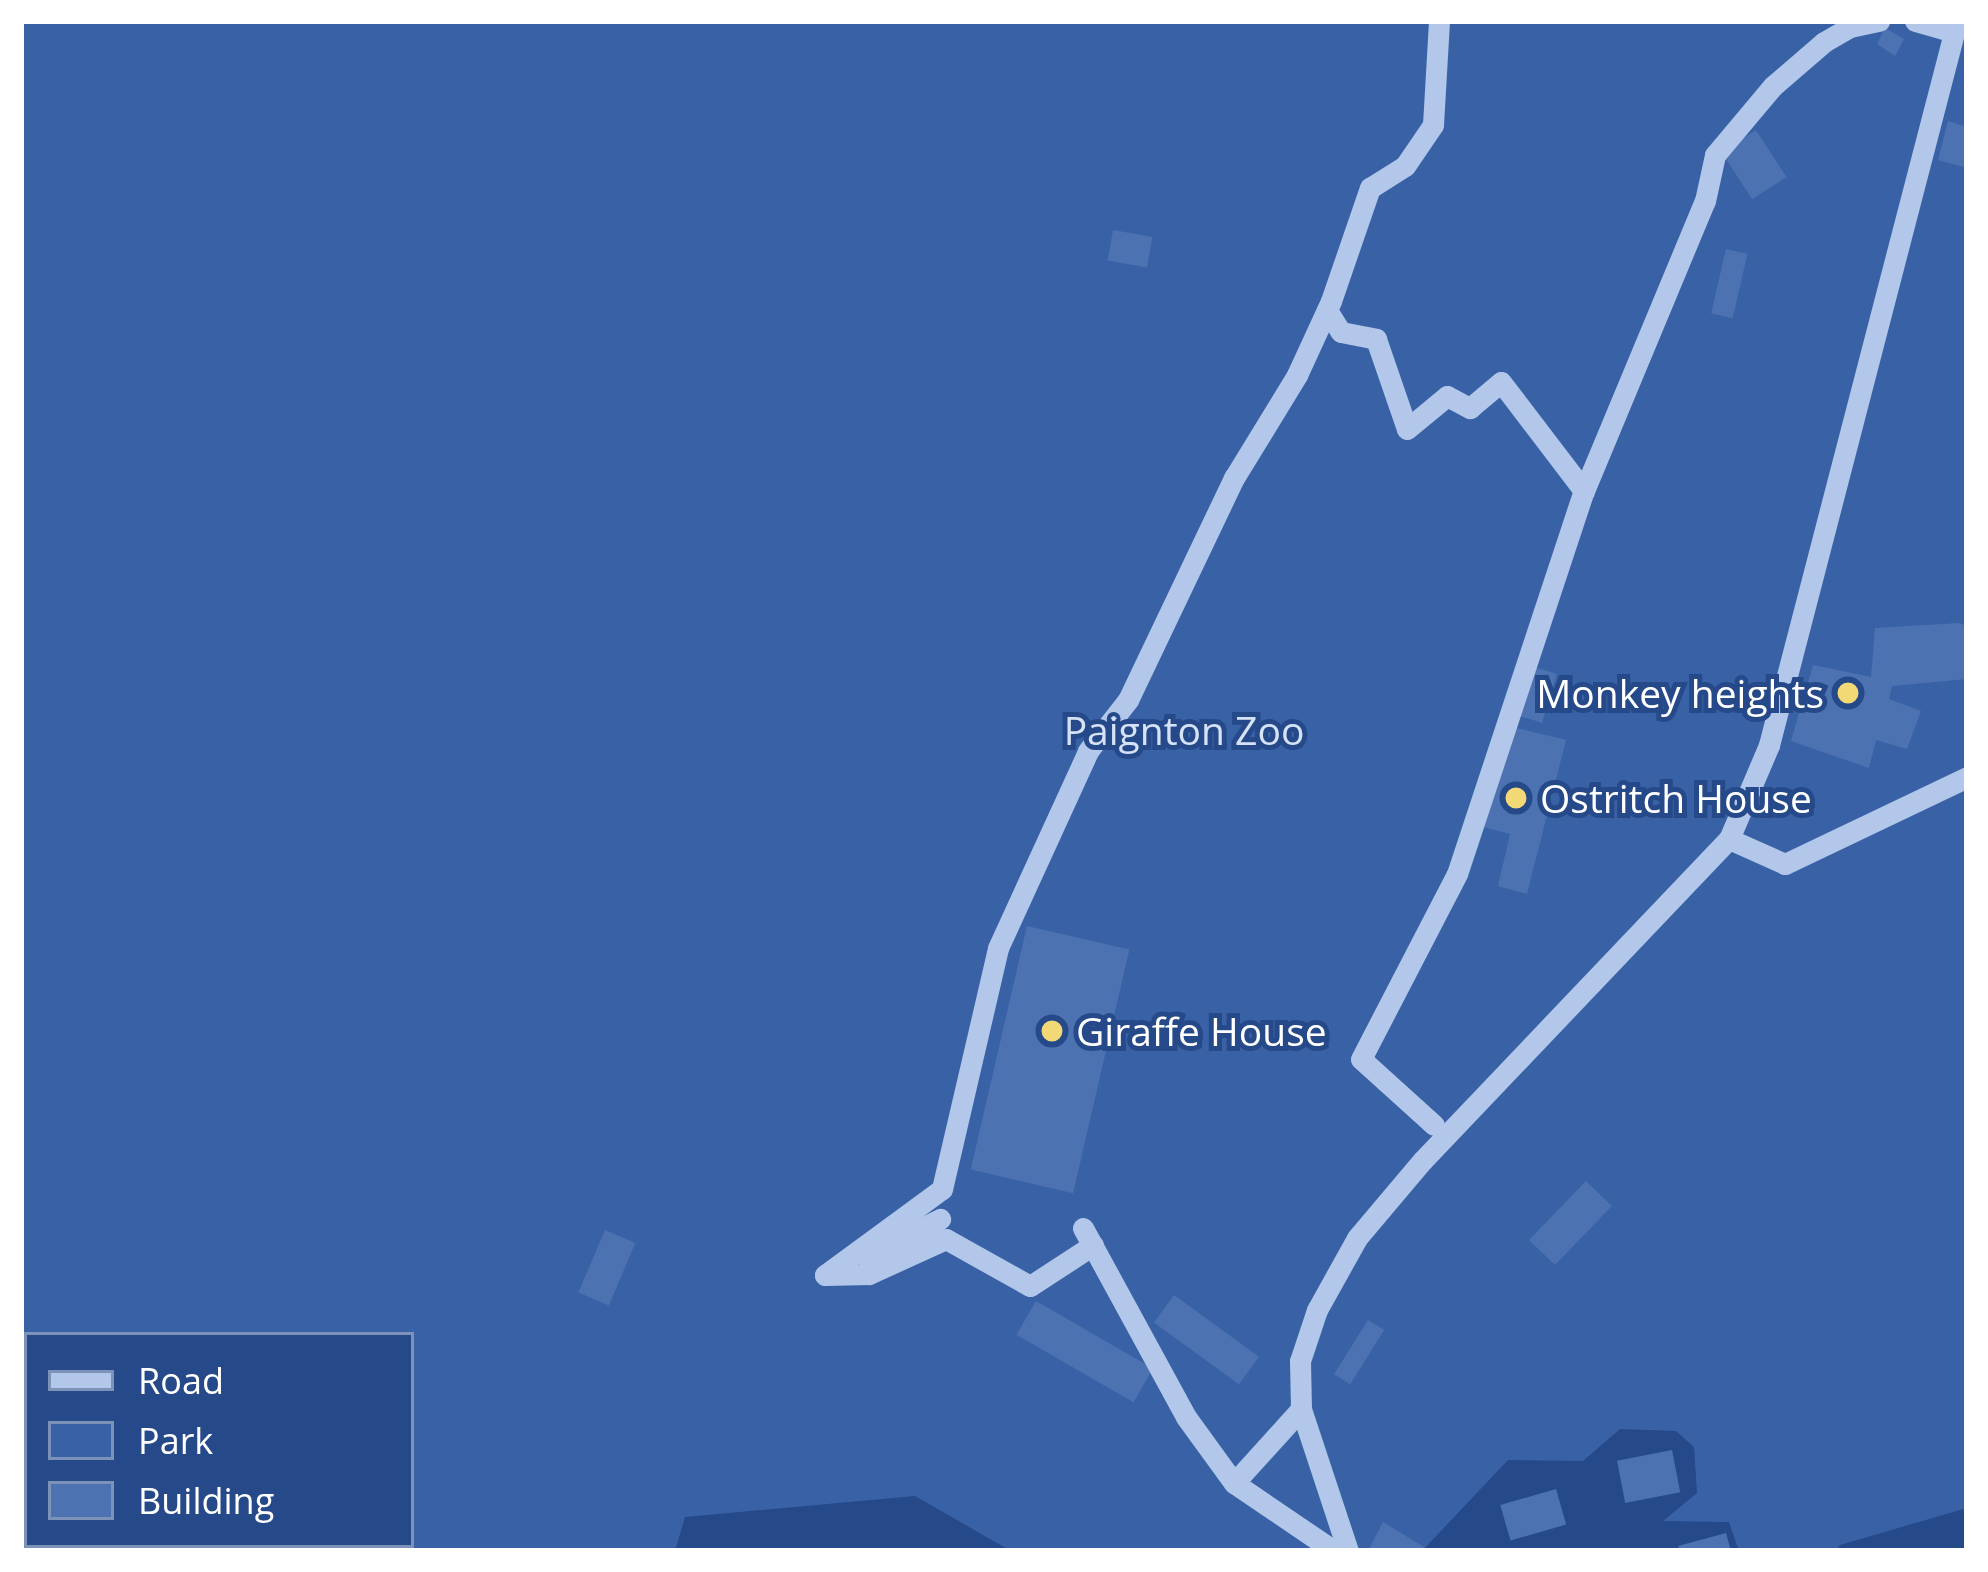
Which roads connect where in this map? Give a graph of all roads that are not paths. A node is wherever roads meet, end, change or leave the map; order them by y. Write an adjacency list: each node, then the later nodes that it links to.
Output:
1 (1439, 21): 5 (lane)
2 (1879, 21): 6 (lane)
3 (1915, 21): 4 (lane)
4 (1955, 27): 8 (lane)
5 (1327, 310): 6 (lane); 11 (lane)
6 (1584, 490): 9 (lane)
7 (1967, 777): 8 (lane)
8 (1729, 839): 12 (lane)
9 (1434, 1125)
10 (940, 1219): 11 (lane)
11 (825, 1275): 13 (lane)
12 (1301, 1409): 13 (lane); 15 (lane)
13 (1234, 1483): 14 (lane)
14 (1334, 1551)
15 (1348, 1551)

